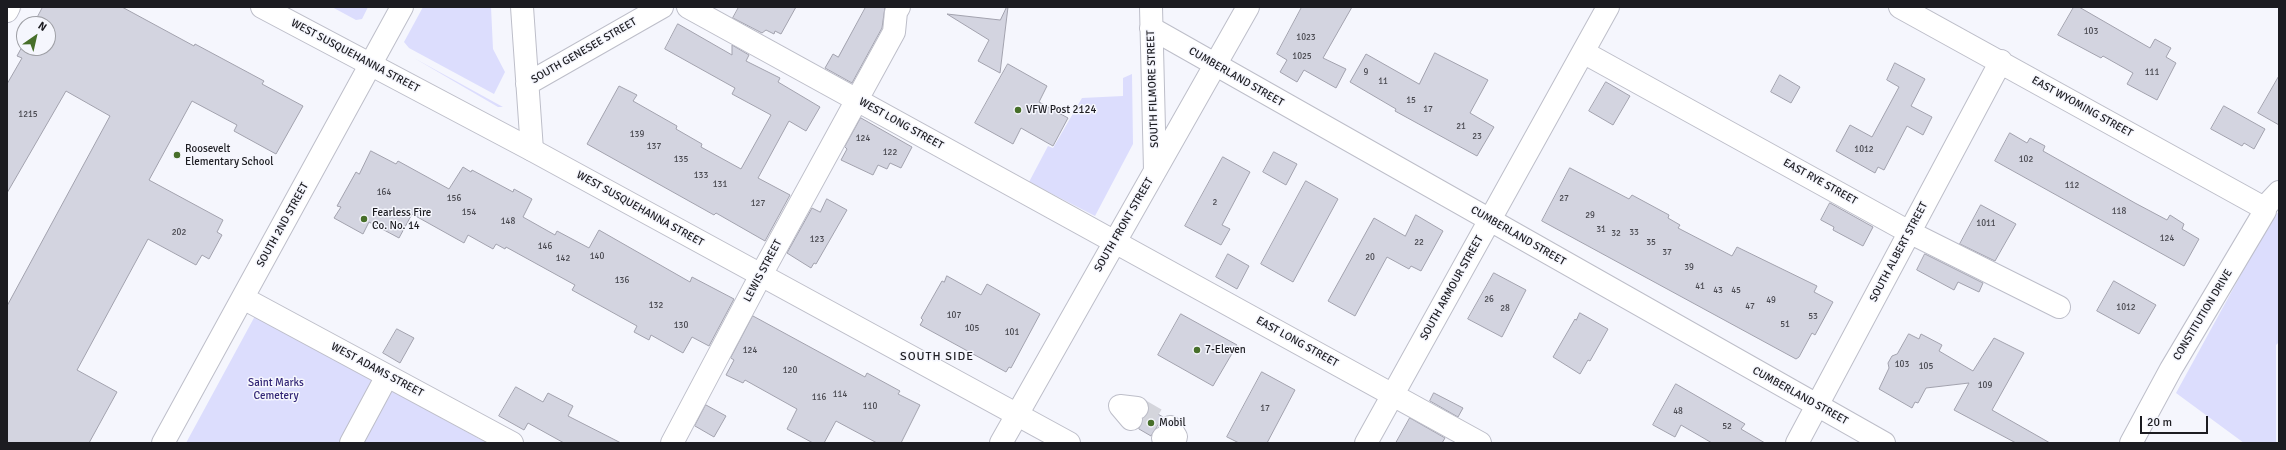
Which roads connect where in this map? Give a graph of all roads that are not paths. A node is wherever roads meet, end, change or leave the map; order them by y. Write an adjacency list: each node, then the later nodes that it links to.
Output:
1 (9, 7): 12 (street)
2 (262, 7): 16 (street, WEST SUSQUEHANNA STREET)
3 (402, 7): 16 (street, SOUTH 2ND STREET)
4 (522, 7): 18 (street)
5 (662, 7): 18 (street, SOUTH GENESEE STREET)
6 (688, 7): 19 (street, WEST LONG STREET)
7 (899, 7): 19 (street, LEWIS STREET)
8 (1151, 7): 13 (street, SOUTH FILMORE STREET)
9 (1248, 7): 17 (street, SOUTH FRONT STREET)
10 (1608, 7): 14 (street, SOUTH ARMOUR STREET)
11 (1900, 7): 15 (street, EAST WYOMING STREET)
12 (7, 11)
13 (1151, 28): 17 (street, CUMBERLAND STREET); 21 (street, SOUTH FILMORE STREET)
14 (1583, 52): 24 (street, SOUTH ARMOUR STREET); 25 (street, EAST RYE STREET)
15 (2001, 61): 23 (street, EAST WYOMING STREET); 25 (street, SOUTH ALBERT STREET)
16 (371, 64): 20 (street, WEST SUSQUEHANNA STREET); 28 (street, SOUTH 2ND STREET)
17 (1215, 65): 21 (street, SOUTH FRONT STREET); 24 (street, CUMBERLAND STREET)
18 (527, 84): 20 (street)
19 (857, 100): 26 (street, WEST LONG STREET); 27 (street, LEWIS STREET)
20 (532, 150): 27 (street, WEST SUSQUEHANNA STREET)
21 (1155, 170): 26 (street, SOUTH FRONT STREET)
22 (2279, 192): 23 (street, CONSTITUTION DRIVE)
23 (2264, 208): 44 (street, CONSTITUTION DRIVE)
24 (1490, 221): 31 (street, SOUTH ARMOUR STREET); 32 (street, CUMBERLAND STREET)
25 (1909, 232): 29 (street, EAST RYE STREET); 32 (street, SOUTH ALBERT STREET)
26 (1114, 241): 31 (street, EAST LONG STREET); 33 (street, SOUTH FRONT STREET)
27 (761, 274): 33 (street, WEST SUSQUEHANNA STREET); 37 (street, LEWIS STREET)
28 (243, 298): 30 (street, WEST ADAMS STREET); 34 (street, SOUTH 2ND STREET)
29 (2059, 307)
30 (387, 376): 35 (street); 36 (street, WEST ADAMS STREET)
31 (1393, 394): 40 (street, SOUTH ARMOUR STREET); 41 (street, EAST LONG STREET)
32 (1817, 406): 42 (street, SOUTH ALBERT STREET); 43 (street, CUMBERLAND STREET)
33 (1016, 414): 38 (street, SOUTH FRONT STREET); 39 (street, WEST SUSQUEHANNA STREET)
34 (163, 443)
35 (350, 443)
36 (512, 443)
37 (672, 443)
38 (1001, 443)
39 (1069, 443)
40 (1366, 443)
41 (1480, 443)
42 (1797, 443)
43 (1884, 443)
44 (2131, 443)

